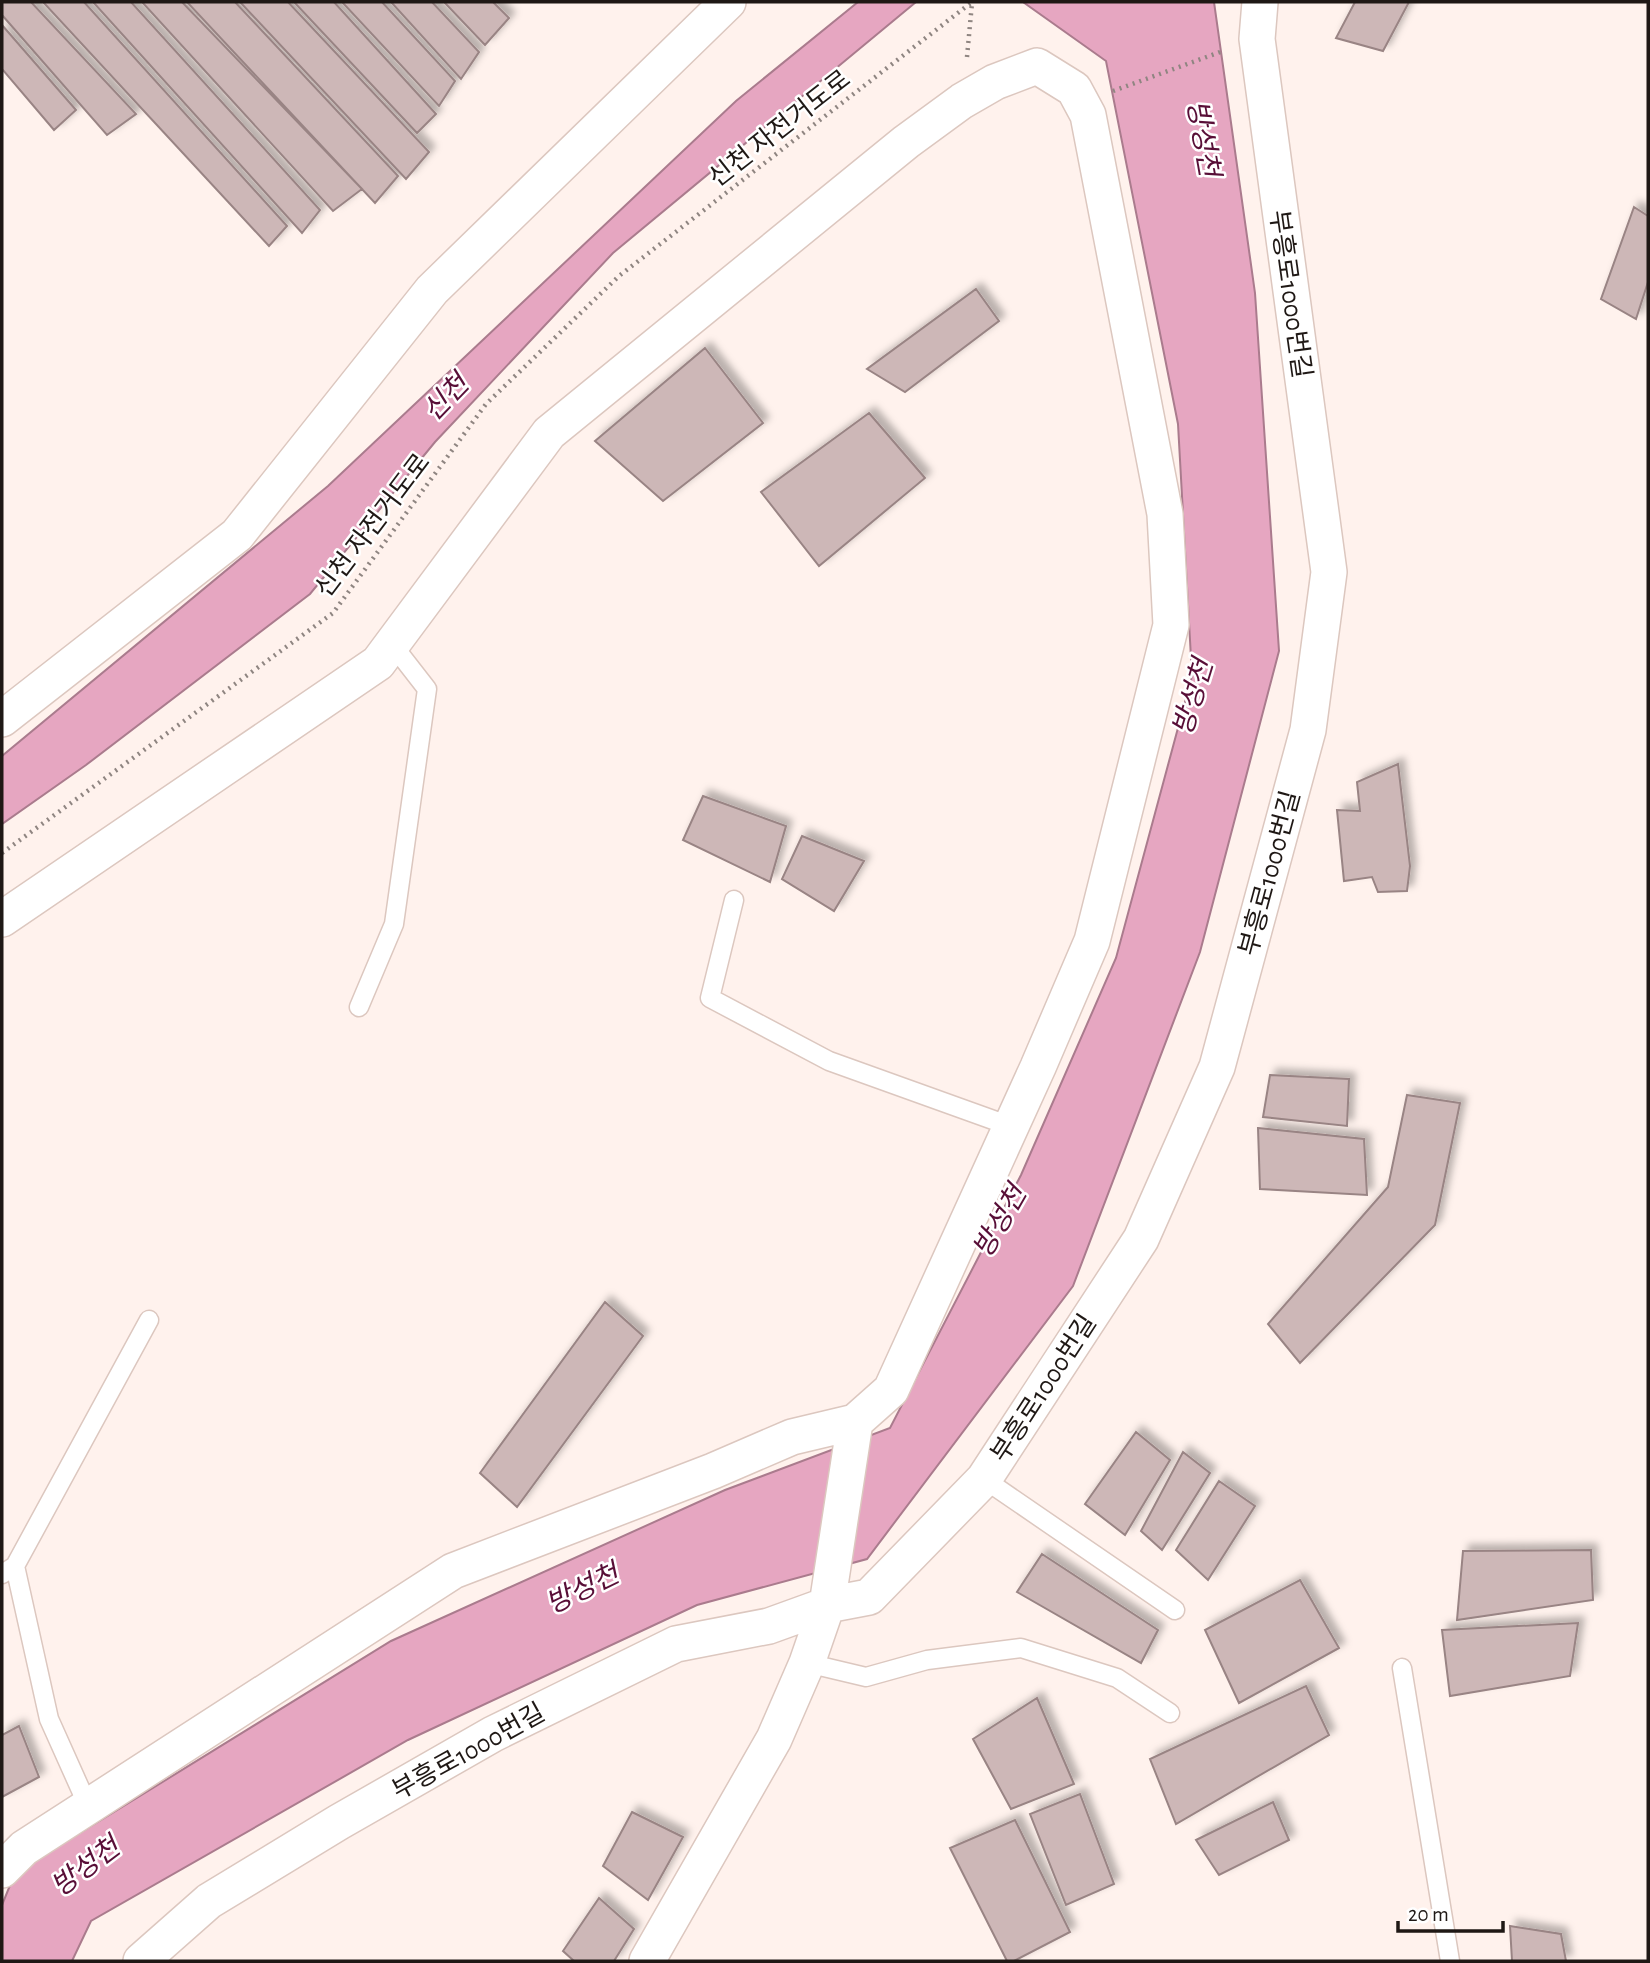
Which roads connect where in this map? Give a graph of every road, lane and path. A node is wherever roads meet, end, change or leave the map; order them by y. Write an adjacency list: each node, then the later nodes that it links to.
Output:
1 (728, 2): 8 (street)
2 (972, 2): 5 (path); 9 (path, 신천 자전거도로)
3 (1260, 2): 4 (street, 부흥로1000번길)
4 (1257, 38): 6 (path); 16 (street, 부흥로1000번길)
5 (962, 100): 6 (street); 7 (street)
6 (1081, 102): 13 (street)
7 (392, 644): 11 (street); 12 (lane)
8 (2, 719)
9 (2, 853)
10 (734, 900): 13 (lane)
11 (2, 919)
12 (359, 1007)
13 (1010, 1126): 15 (street)
14 (149, 1320): 17 (lane)
15 (855, 1422): 18 (street); 23 (street)
16 (984, 1479): 18 (street, 부흥로1000번길); 19 (lane)
17 (8, 1570): 23 (lane)
18 (827, 1605): 20 (street); 25 (street, 부흥로1000번길)
19 (1175, 1610)
20 (807, 1662): 22 (lane); 26 (street)
21 (1402, 1668): 27 (lane)
22 (1170, 1713)
23 (88, 1806): 24 (street)
24 (2, 1870)
25 (141, 1961)
26 (647, 1961)
27 (1450, 1961)

